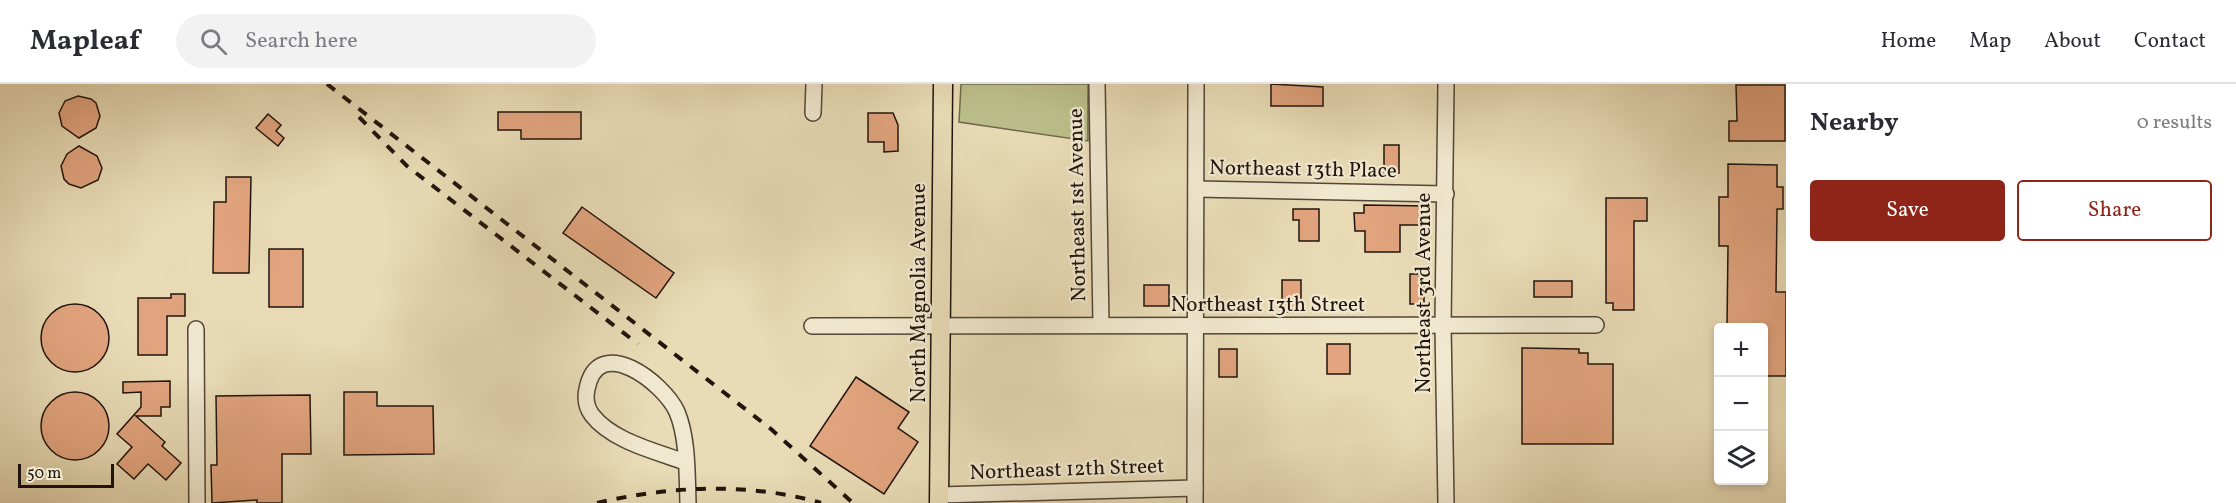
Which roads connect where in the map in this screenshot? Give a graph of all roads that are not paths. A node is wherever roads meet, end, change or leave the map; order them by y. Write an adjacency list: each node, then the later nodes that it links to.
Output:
1 (814, 84): 6 (street)
2 (943, 84): 14 (main road, North Magnolia Avenue)
3 (1097, 84): 10 (street, Northeast 1st Avenue)
4 (1196, 84): 7 (street)
5 (1446, 84): 8 (street, Northeast 3rd Avenue)
6 (813, 113)
7 (1196, 189): 8 (street, Northeast 13th Place); 11 (street)
8 (1446, 194): 12 (street, Northeast 3rd Avenue)
9 (812, 326): 14 (street, Northeast 13th Street)
10 (1101, 326): 11 (street, Northeast 13th Street); 14 (street, Northeast 13th Street)
11 (1194, 326): 12 (street, Northeast 13th Street); 17 (street)
12 (1443, 326): 13 (street, Northeast 13th Street); 21 (street, Northeast 3rd Avenue)
13 (1596, 326)
14 (941, 327): 18 (main road, North Magnolia Avenue)
15 (196, 330): 19 (street)
16 (685, 462): 16 (street); 20 (street)
17 (1195, 496): 18 (street, Northeast 12th Street)
18 (939, 499)
19 (197, 503)
20 (688, 503)
21 (1446, 503)

